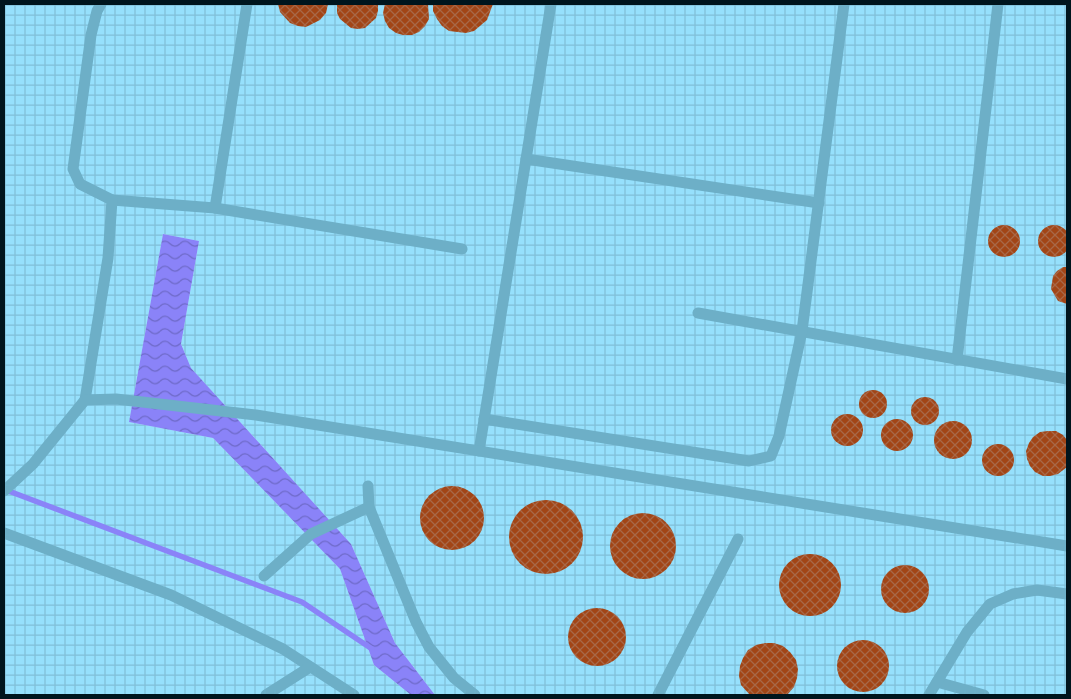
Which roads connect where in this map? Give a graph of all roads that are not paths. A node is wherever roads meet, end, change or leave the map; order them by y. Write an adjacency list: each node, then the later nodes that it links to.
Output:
1 (101, 4): 7 (lane)
2 (247, 4): 9 (lane)
3 (550, 4): 6 (lane)
4 (844, 4): 8 (lane)
5 (998, 4): 13 (lane)
6 (526, 159): 8 (lane); 16 (lane)
7 (112, 200): 9 (lane); 15 (lane)
8 (818, 203): 12 (lane)
9 (215, 208): 10 (lane)
10 (462, 249)
11 (698, 313): 12 (lane)
12 (802, 331): 13 (lane); 16 (lane)
13 (958, 360): 14 (lane)
14 (1067, 379)
15 (85, 400): 17 (lane); 19 (lane)
16 (484, 419): 17 (lane)
17 (479, 451): 23 (lane)
18 (368, 486): 20 (lane)
19 (4, 490)
20 (368, 507): 24 (lane); 30 (lane)
21 (4, 533): 26 (lane)
22 (738, 539): 31 (lane)
23 (1067, 546)
24 (264, 576)
25 (1067, 594): 27 (lane)
26 (310, 667): 28 (lane); 29 (lane)
27 (937, 682): 32 (lane); 33 (lane)
28 (266, 695)
29 (354, 695)
30 (475, 695)
31 (658, 695)
32 (929, 695)
33 (984, 695)

